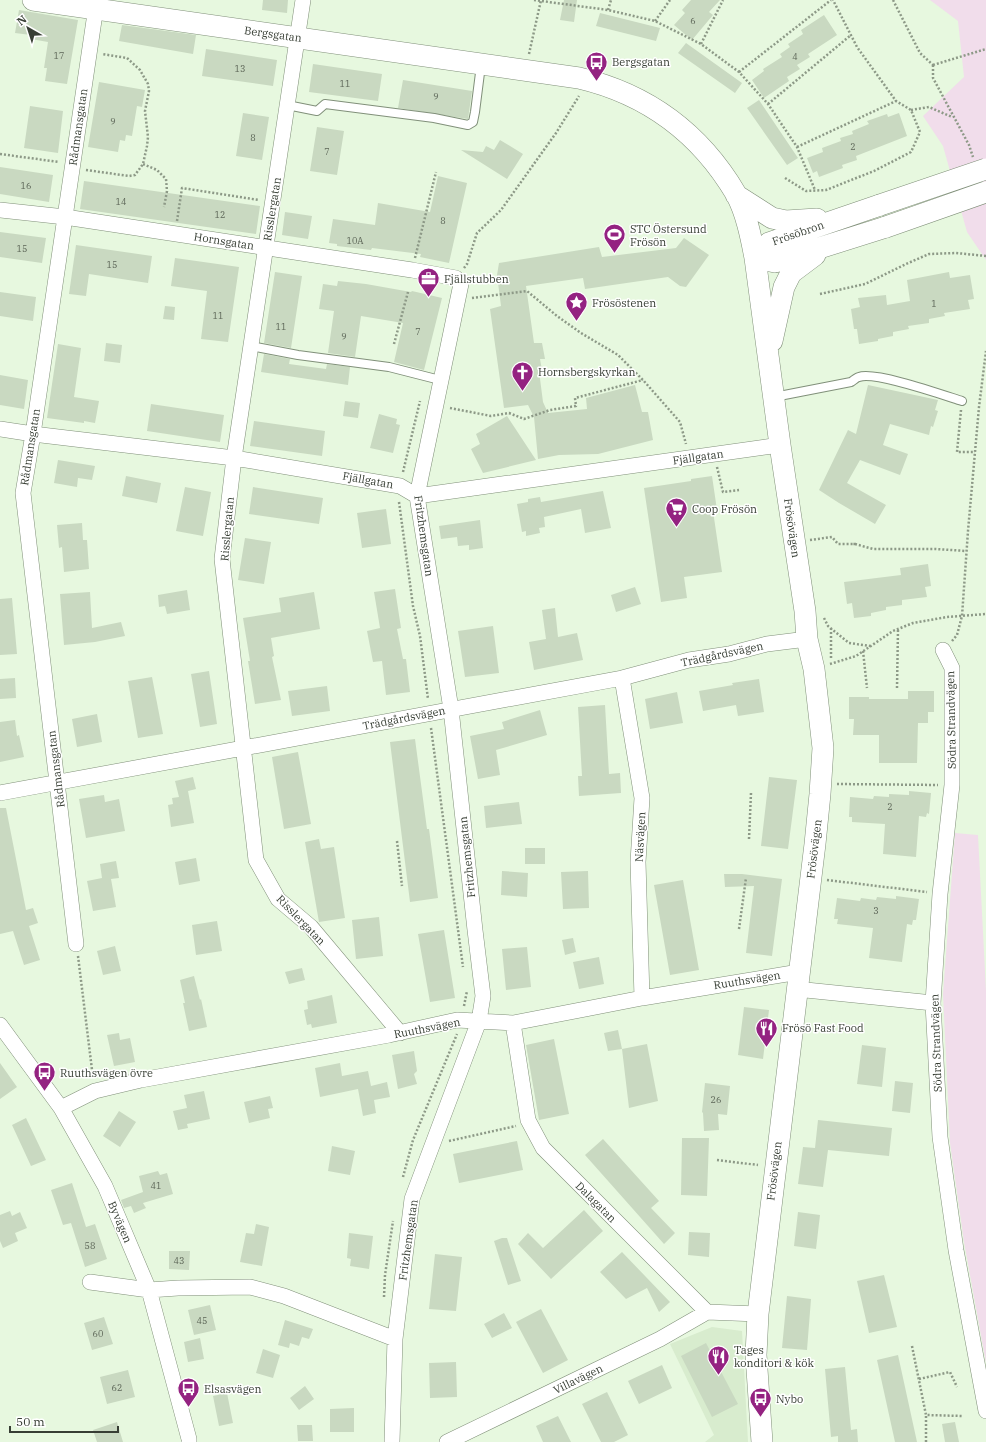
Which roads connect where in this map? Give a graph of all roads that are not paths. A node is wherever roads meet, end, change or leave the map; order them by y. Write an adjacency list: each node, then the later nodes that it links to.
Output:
1 (33, 0): 3 (street, Bergsgatan)
2 (303, 0): 4 (street, Risslergatan)
3 (96, 5): 4 (street, Bergsgatan); 11 (street, Rådmansgatan)
4 (297, 37): 5 (street, Bergsgatan); 6 (street, Risslergatan)
5 (481, 64): 6 (lane); 9 (street, Bergsgatan)
6 (287, 105): 14 (street, Risslergatan)
7 (981, 166): 12 (street, Frösöbron, bridge)
8 (986, 192): 13 (street, Frösöbron, bridge)
9 (736, 195): 12 (street); 15 (street, Bergsgatan)
10 (0, 210): 11 (street, Hornsgatan)
11 (65, 217): 14 (street, Hornsgatan); 23 (street, Rådmansgatan)
12 (842, 218): 15 (street, Frösöbron)
13 (825, 246): 15 (street, Frösöbron); 18 (street)
14 (266, 247): 16 (street, Hornsgatan); 17 (street, Risslergatan)
15 (755, 258): 18 (street, Frösövägen)
16 (446, 276): 19 (street, Fritzhemsgatan)
17 (251, 346): 19 (lane); 25 (street, Risslergatan)
18 (768, 357): 20 (street, Frösövägen)
19 (440, 380): 26 (street, Fritzhemsgatan)
20 (774, 397): 21 (lane); 24 (street, Frösövägen)
21 (962, 401)
22 (0, 429): 23 (street, Fjällgatan)
23 (33, 434): 25 (street, Fjällgatan); 32 (street, Rådmansgatan)
24 (780, 445): 26 (street, Fjällgatan); 27 (street, Frösövägen)
25 (234, 458): 26 (street, Fjällgatan); 31 (street, Risslergatan)
26 (417, 496): 30 (street, Fritzhemsgatan)
27 (807, 638): 29 (street, Trädgårdsvägen); 35 (street, Frösövägen)
28 (943, 650): 37 (street, Södra Strandvägen)
29 (622, 678): 30 (street, Trädgårdsvägen); 36 (street, Näsvägen)
30 (451, 709): 31 (street, Trädgårdsvägen); 38 (street, Fritzhemsgatan)
31 (242, 748): 32 (street, Trädgårdsvägen); 41 (street, Risslergatan)
32 (57, 782): 33 (street, Trädgårdsvägen); 34 (street, Rådmansgatan)
33 (0, 793)
34 (76, 944)
35 (798, 981): 36 (street, Ruuthsvägen); 37 (street, Ruuthsvägen); 46 (street, Frösövägen)
36 (642, 998): 39 (street, Ruuthsvägen)
37 (933, 1003): 48 (street, Södra Strandvägen)
38 (479, 1021): 39 (street, Ruuthsvägen); 41 (street, Ruuthsvägen); 47 (street, Fritzhemsgatan)
39 (513, 1023): 45 (street, Dalagatan)
40 (0, 1025): 42 (street, Byvägen)
41 (400, 1033): 42 (street, Ruuthsvägen)
42 (61, 1108): 44 (street, Byvägen)
43 (90, 1282): 44 (street)
44 (149, 1290): 47 (street); 49 (street, Byvägen)
45 (707, 1312): 46 (street); 51 (street, Villavägen)
46 (758, 1314): 52 (street, Frösövägen)
47 (395, 1339): 50 (street, Fritzhemsgatan)
48 (986, 1411)
49 (189, 1442)
50 (392, 1442)
51 (447, 1442)
52 (762, 1442)

